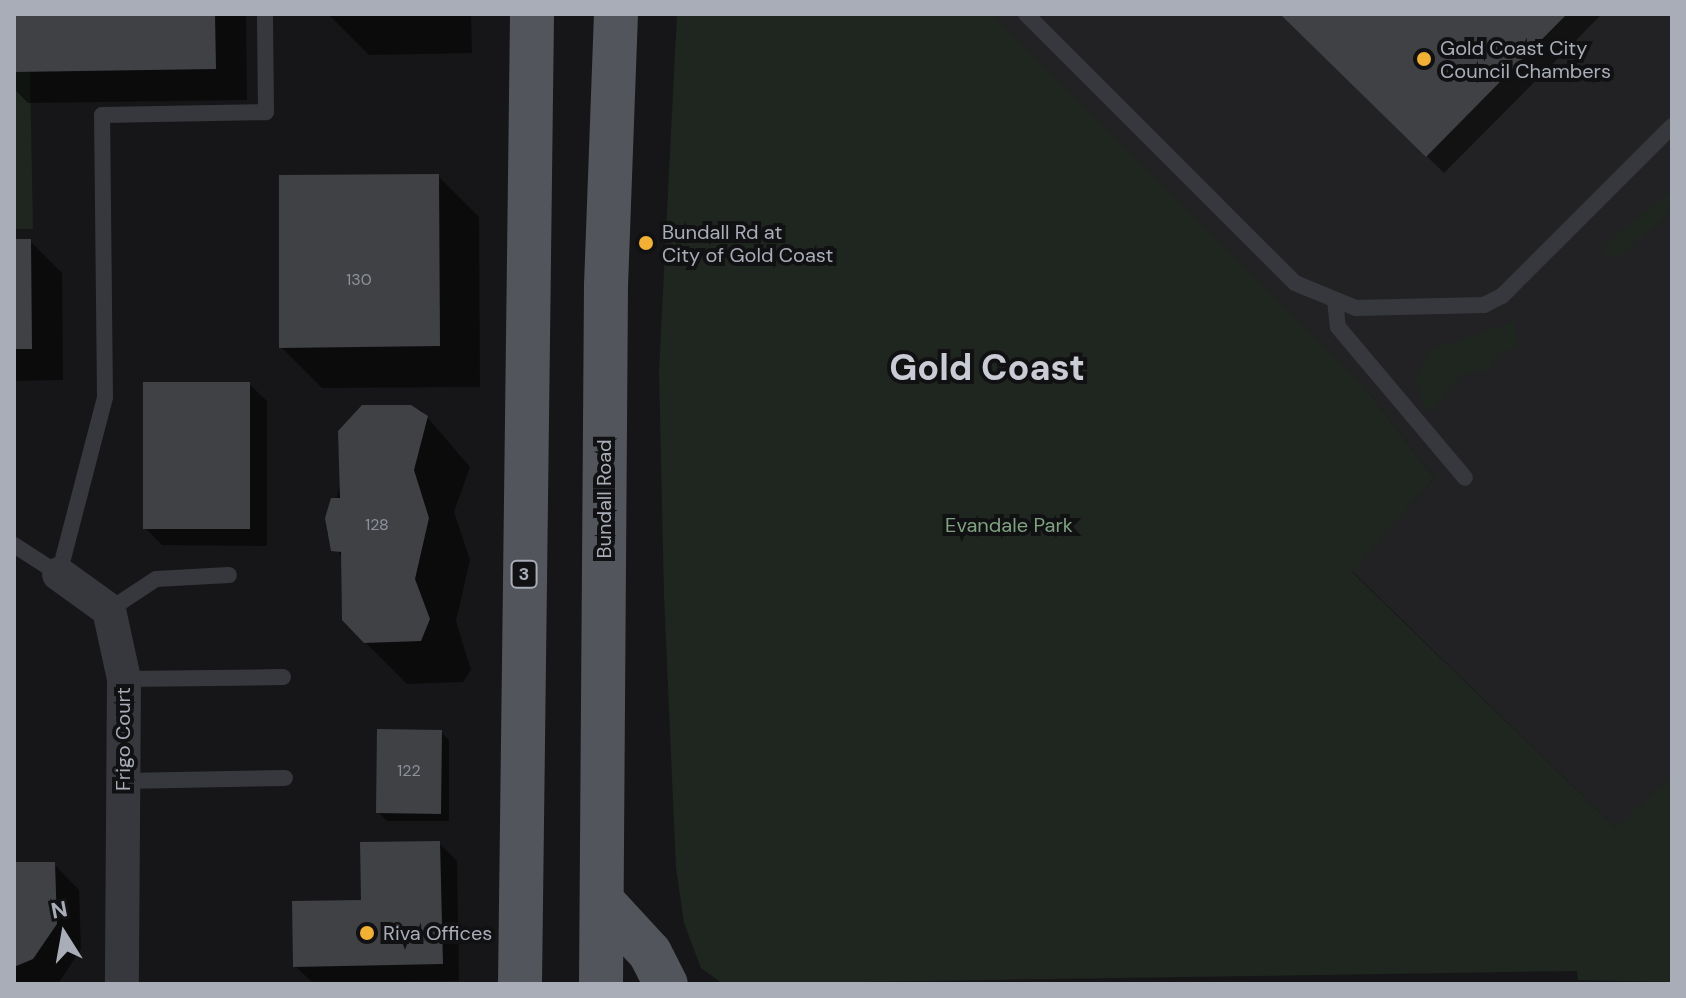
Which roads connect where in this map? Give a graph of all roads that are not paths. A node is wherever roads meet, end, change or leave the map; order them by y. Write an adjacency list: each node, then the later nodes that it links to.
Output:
1 (265, 14): 9 (lane)
2 (532, 14): 18 (main road, 3)
3 (616, 14): 16 (main road, Bundall Road)
4 (1026, 14): 6 (lane)
5 (1672, 126): 6 (lane)
6 (1335, 300): 7 (lane)
7 (1465, 478)
8 (14, 545): 9 (lane)
9 (59, 574): 11 (street)
10 (229, 575): 11 (lane)
11 (109, 610): 13 (street, Frigo Court)
12 (283, 677): 13 (lane)
13 (124, 679): 15 (street, Frigo Court)
14 (285, 778): 15 (lane)
15 (123, 781): 17 (street, Frigo Court)
16 (603, 902): 19 (main road, Bundall Road); 20 (main road)
17 (122, 984)
18 (520, 984)
19 (601, 984)
20 (666, 984)

